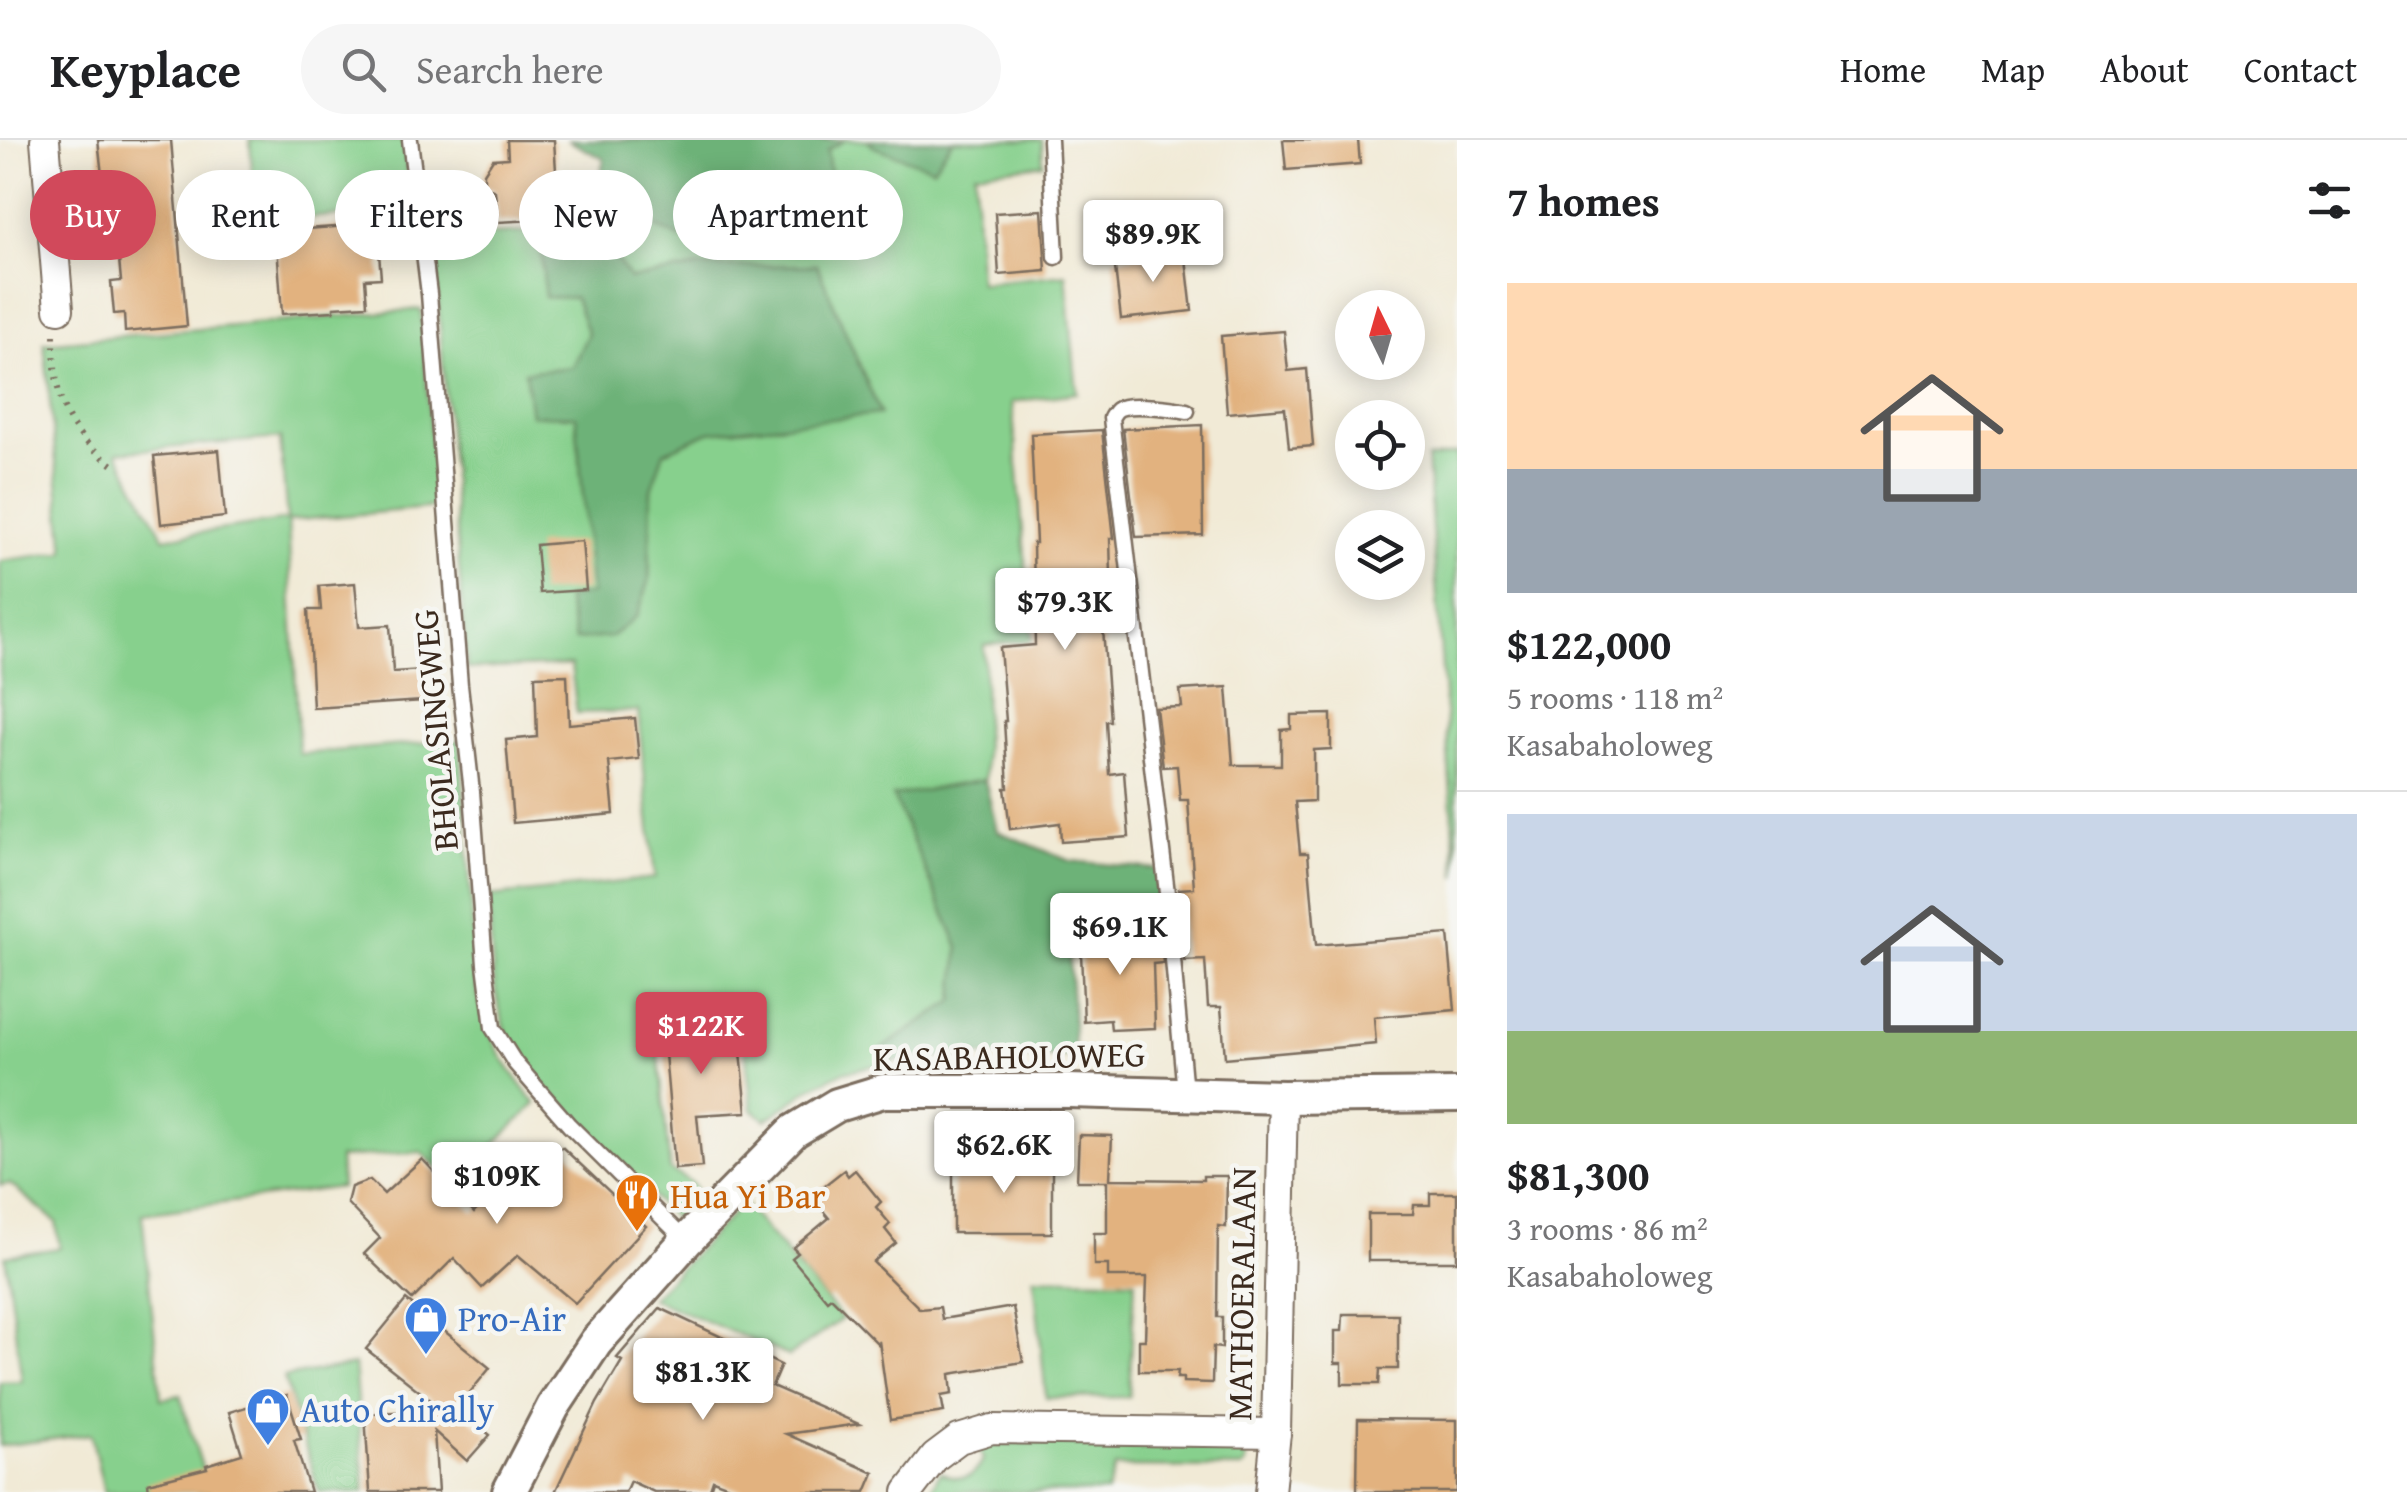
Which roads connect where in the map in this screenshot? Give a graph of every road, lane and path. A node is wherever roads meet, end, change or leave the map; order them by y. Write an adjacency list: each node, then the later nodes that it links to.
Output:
1 (44, 140): 5 (street)
2 (410, 140): 11 (lane, BHOLASINGWEG)
3 (1050, 140): 4 (lane)
4 (1056, 257)
5 (59, 309): 7 (path)
6 (1187, 411): 8 (lane)
7 (117, 468)
8 (1184, 1092): 10 (street, KASABAHOLOWEG); 11 (street, KASABAHOLOWEG)
9 (1457, 1095): 10 (street, KASABAHOLOWEG)
10 (1283, 1096): 12 (street, MATHOERALAAN)
11 (686, 1241): 13 (street, KASABAHOLOWEG)
12 (1276, 1433): 14 (street); 15 (street, MATHOERALAAN)
13 (510, 1492)
14 (908, 1492)
15 (1270, 1492)

